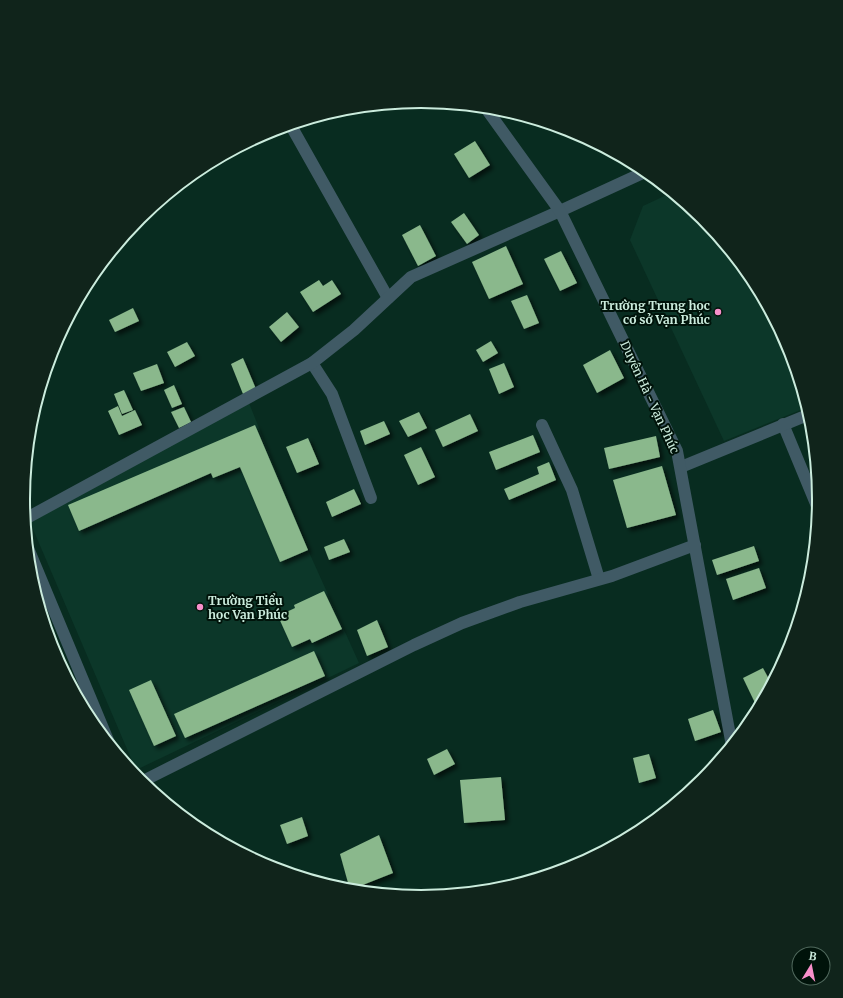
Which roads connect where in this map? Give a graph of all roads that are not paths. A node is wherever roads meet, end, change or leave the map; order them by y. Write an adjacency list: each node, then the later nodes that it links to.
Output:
1 (490, 114): 4 (street, Duyên Hà - Vạn Phúc)
2 (293, 129): 5 (street)
3 (640, 174): 4 (street)
4 (560, 211): 5 (street); 10 (street, Duyên Hà - Vạn Phúc)
5 (388, 298): 6 (street)
6 (312, 363): 12 (street); 13 (street)
7 (804, 416): 8 (street)
8 (783, 424): 10 (street); 11 (street)
9 (542, 425): 16 (street)
10 (681, 467): 14 (street, Duyên Hà - Vạn Phúc)
11 (813, 496)
12 (371, 498)
13 (31, 516)
14 (695, 545): 16 (street); 18 (street, Duyên Hà - Vạn Phúc)
15 (37, 569): 17 (street)
16 (599, 579): 19 (street)
17 (101, 724)
18 (731, 739)
19 (148, 779)

